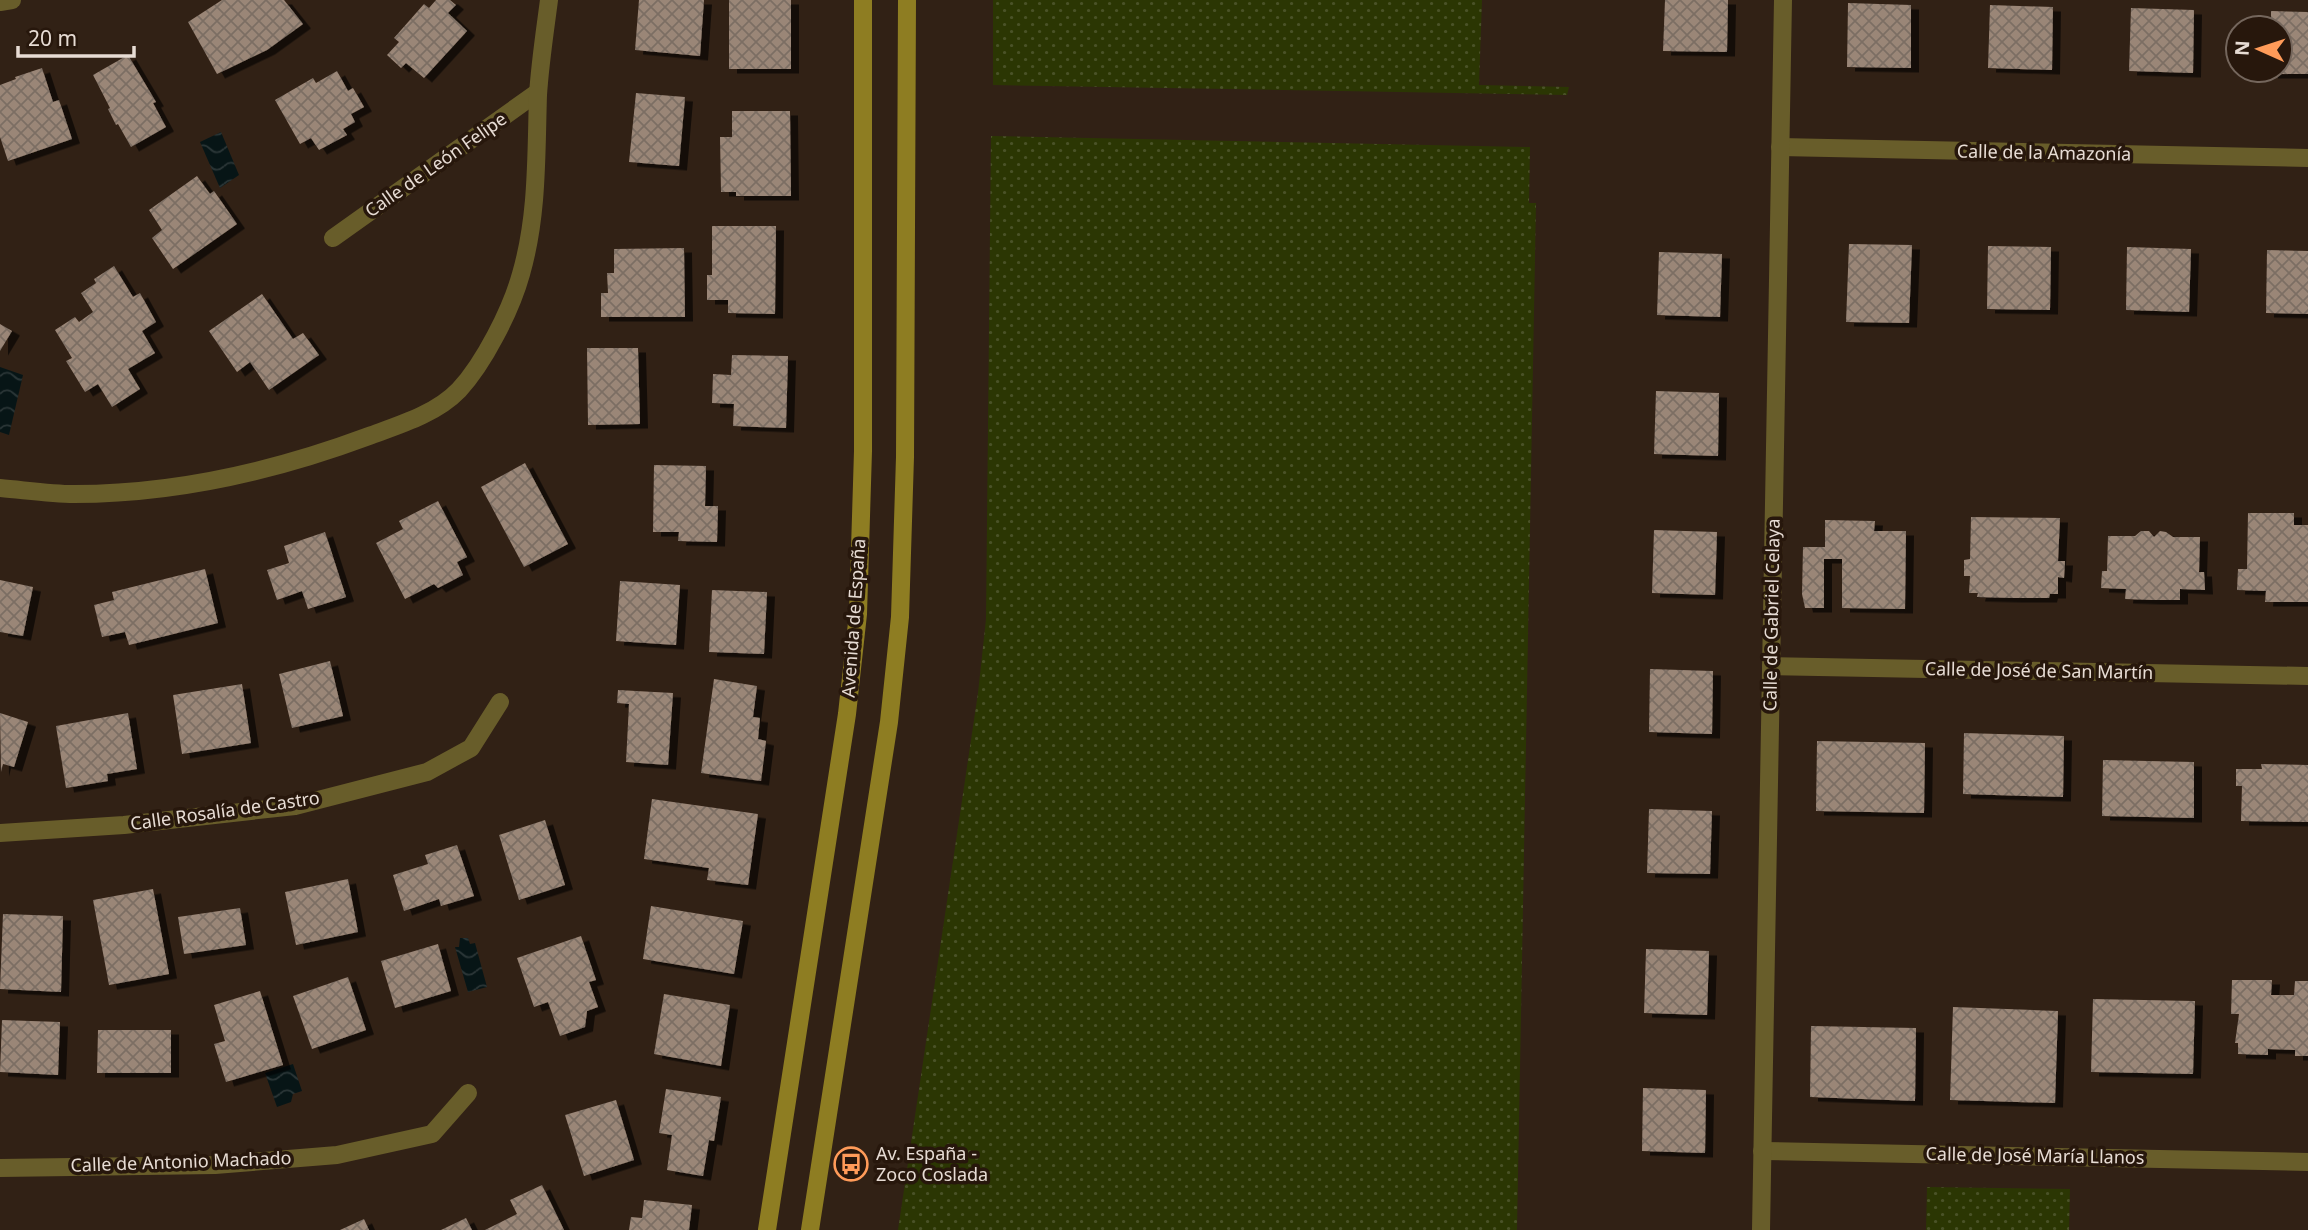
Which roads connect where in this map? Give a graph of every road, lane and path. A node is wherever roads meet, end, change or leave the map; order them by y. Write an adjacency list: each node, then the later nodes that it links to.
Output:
1 (12, 0): 6 (street)
2 (549, 0): 7 (street)
3 (863, 0): 20 (street, Avenida de España)
4 (907, 0): 21 (street)
5 (1783, 0): 8 (street, Calle de Gabriel Celaya)
6 (0, 2)
7 (538, 92): 10 (street, Calle de León Felipe); 11 (street)
8 (1780, 147): 9 (street, Calle de la Amazonía); 12 (street, Calle de Gabriel Celaya)
9 (2308, 158)
10 (333, 238)
11 (0, 488)
12 (1771, 666): 13 (street, Calle de José de San Martín); 17 (street, Calle de Gabriel Celaya)
13 (2308, 676)
14 (500, 702): 15 (street, Calle Rosalía de Castro)
15 (0, 833)
16 (468, 1093): 19 (street, Calle de Antonio Machado)
17 (1762, 1150): 18 (street, Calle de José María Llanos); 22 (street, Calle de Gabriel Celaya)
18 (2308, 1162)
19 (0, 1168)
20 (767, 1230)
21 (810, 1230)
22 (1761, 1230)

